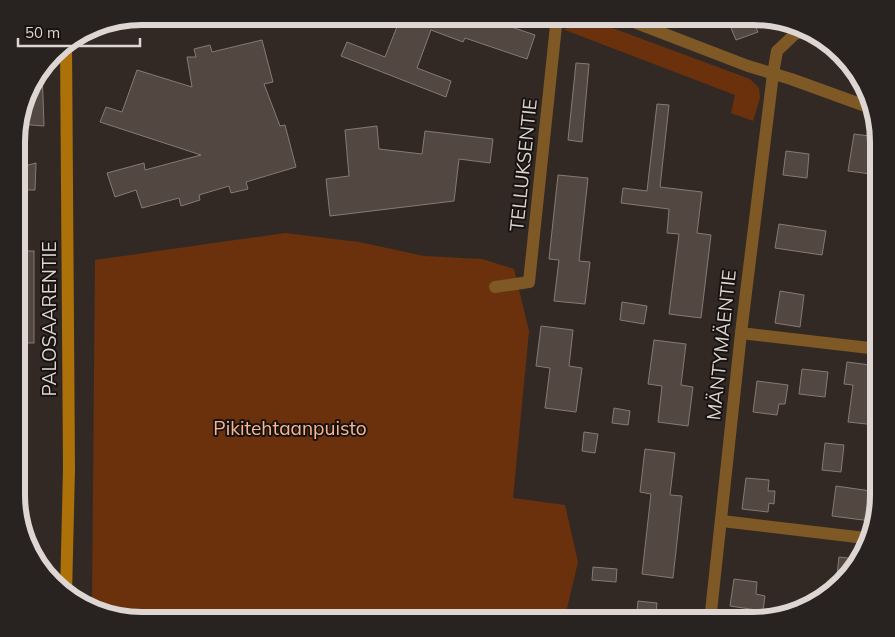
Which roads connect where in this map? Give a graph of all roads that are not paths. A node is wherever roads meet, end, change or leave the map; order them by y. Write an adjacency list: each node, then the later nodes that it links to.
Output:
1 (556, 25): 7 (street, TELLUKSENTIE)
2 (641, 25): 5 (street)
3 (796, 33): 5 (street, MÄNTYMÄENTIE)
4 (66, 53): 12 (main road, PALOSAARENTIE)
5 (773, 74): 6 (street); 8 (street, MÄNTYMÄENTIE)
6 (864, 105)
7 (495, 287)
8 (741, 333): 9 (street); 10 (street, MÄNTYMÄENTIE)
9 (870, 348)
10 (722, 521): 11 (street); 13 (street, MÄNTYMÄENTIE)
11 (862, 538)
12 (66, 584)
13 (711, 612)

